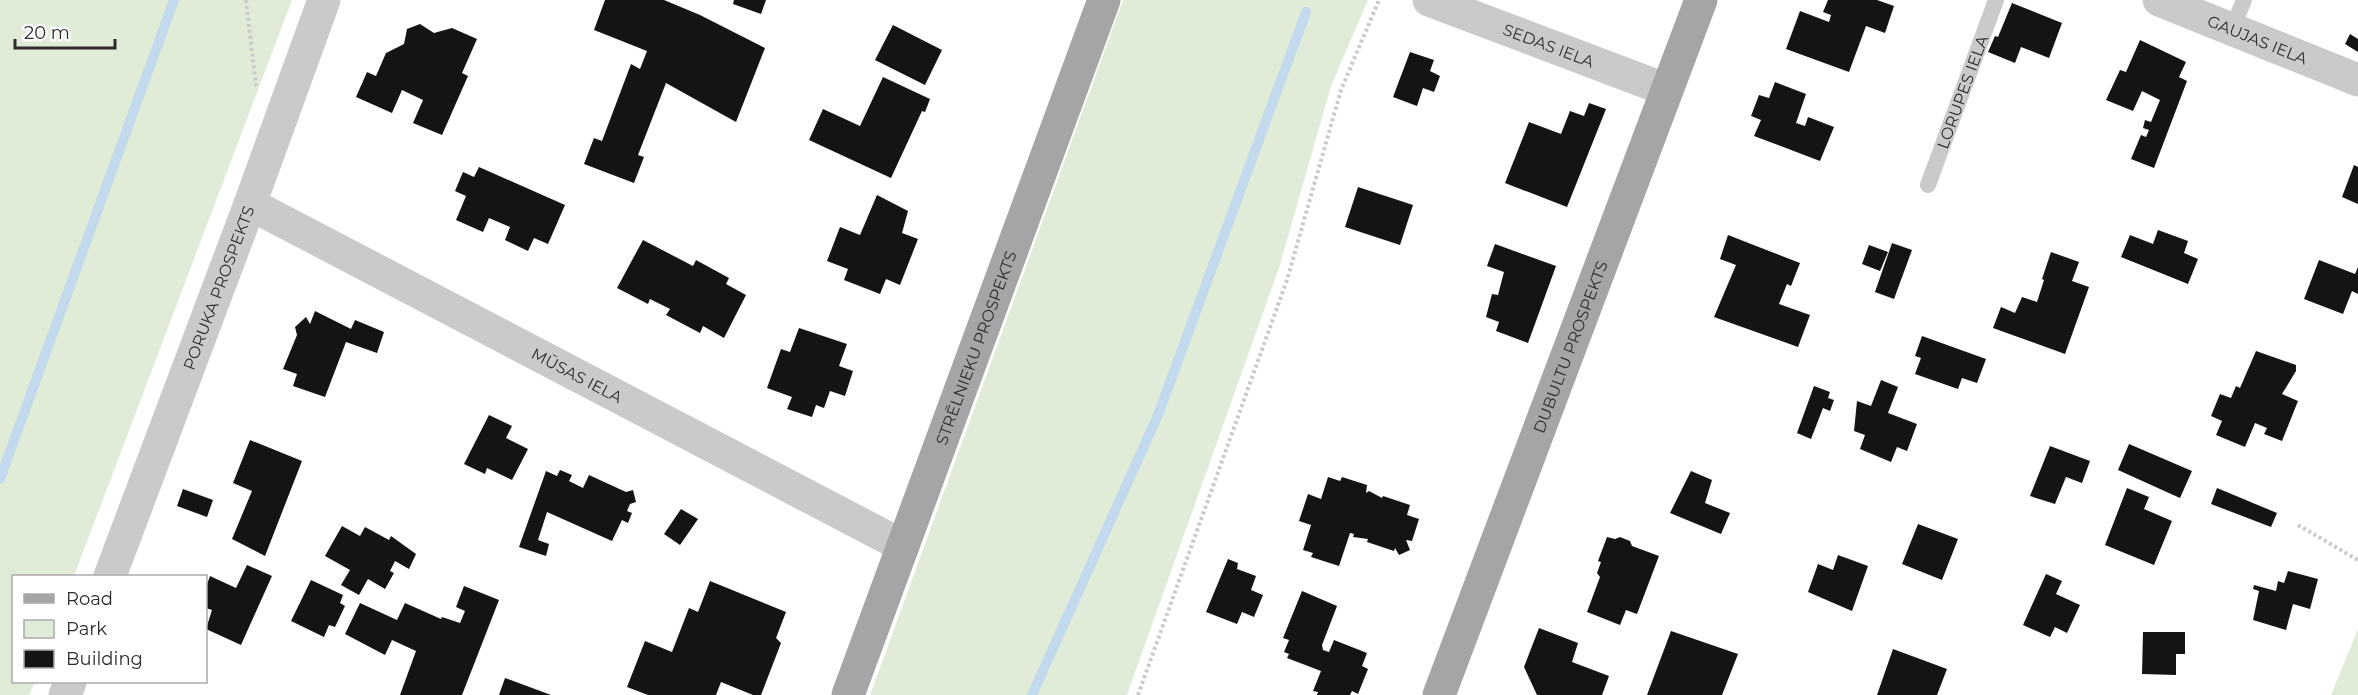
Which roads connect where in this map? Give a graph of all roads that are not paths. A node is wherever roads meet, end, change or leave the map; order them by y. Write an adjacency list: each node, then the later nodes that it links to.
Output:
1 (324, 0): 11 (street, PORUKA PROSPEKTS)
2 (1104, 0): 12 (main road, STRĒLNIEKU PROSPEKTS)
3 (1429, 0): 9 (street, SEDAS IELA)
4 (1701, 0): 9 (main road, DUBULTU PROSPEKTS)
5 (1996, 0): 10 (lane, LORUPES IELA)
6 (2158, 0): 7 (street, GAUJAS IELA)
7 (2238, 15): 8 (street, GAUJAS IELA)
8 (2358, 80)
9 (1667, 90): 15 (main road, DUBULTU PROSPEKTS)
10 (1928, 185)
11 (250, 204): 12 (street, MŪSAS IELA); 13 (street, PORUKA PROSPEKTS)
12 (903, 546): 14 (main road, STRĒLNIEKU PROSPEKTS)
13 (110, 575)
14 (848, 695)
15 (1439, 695)

